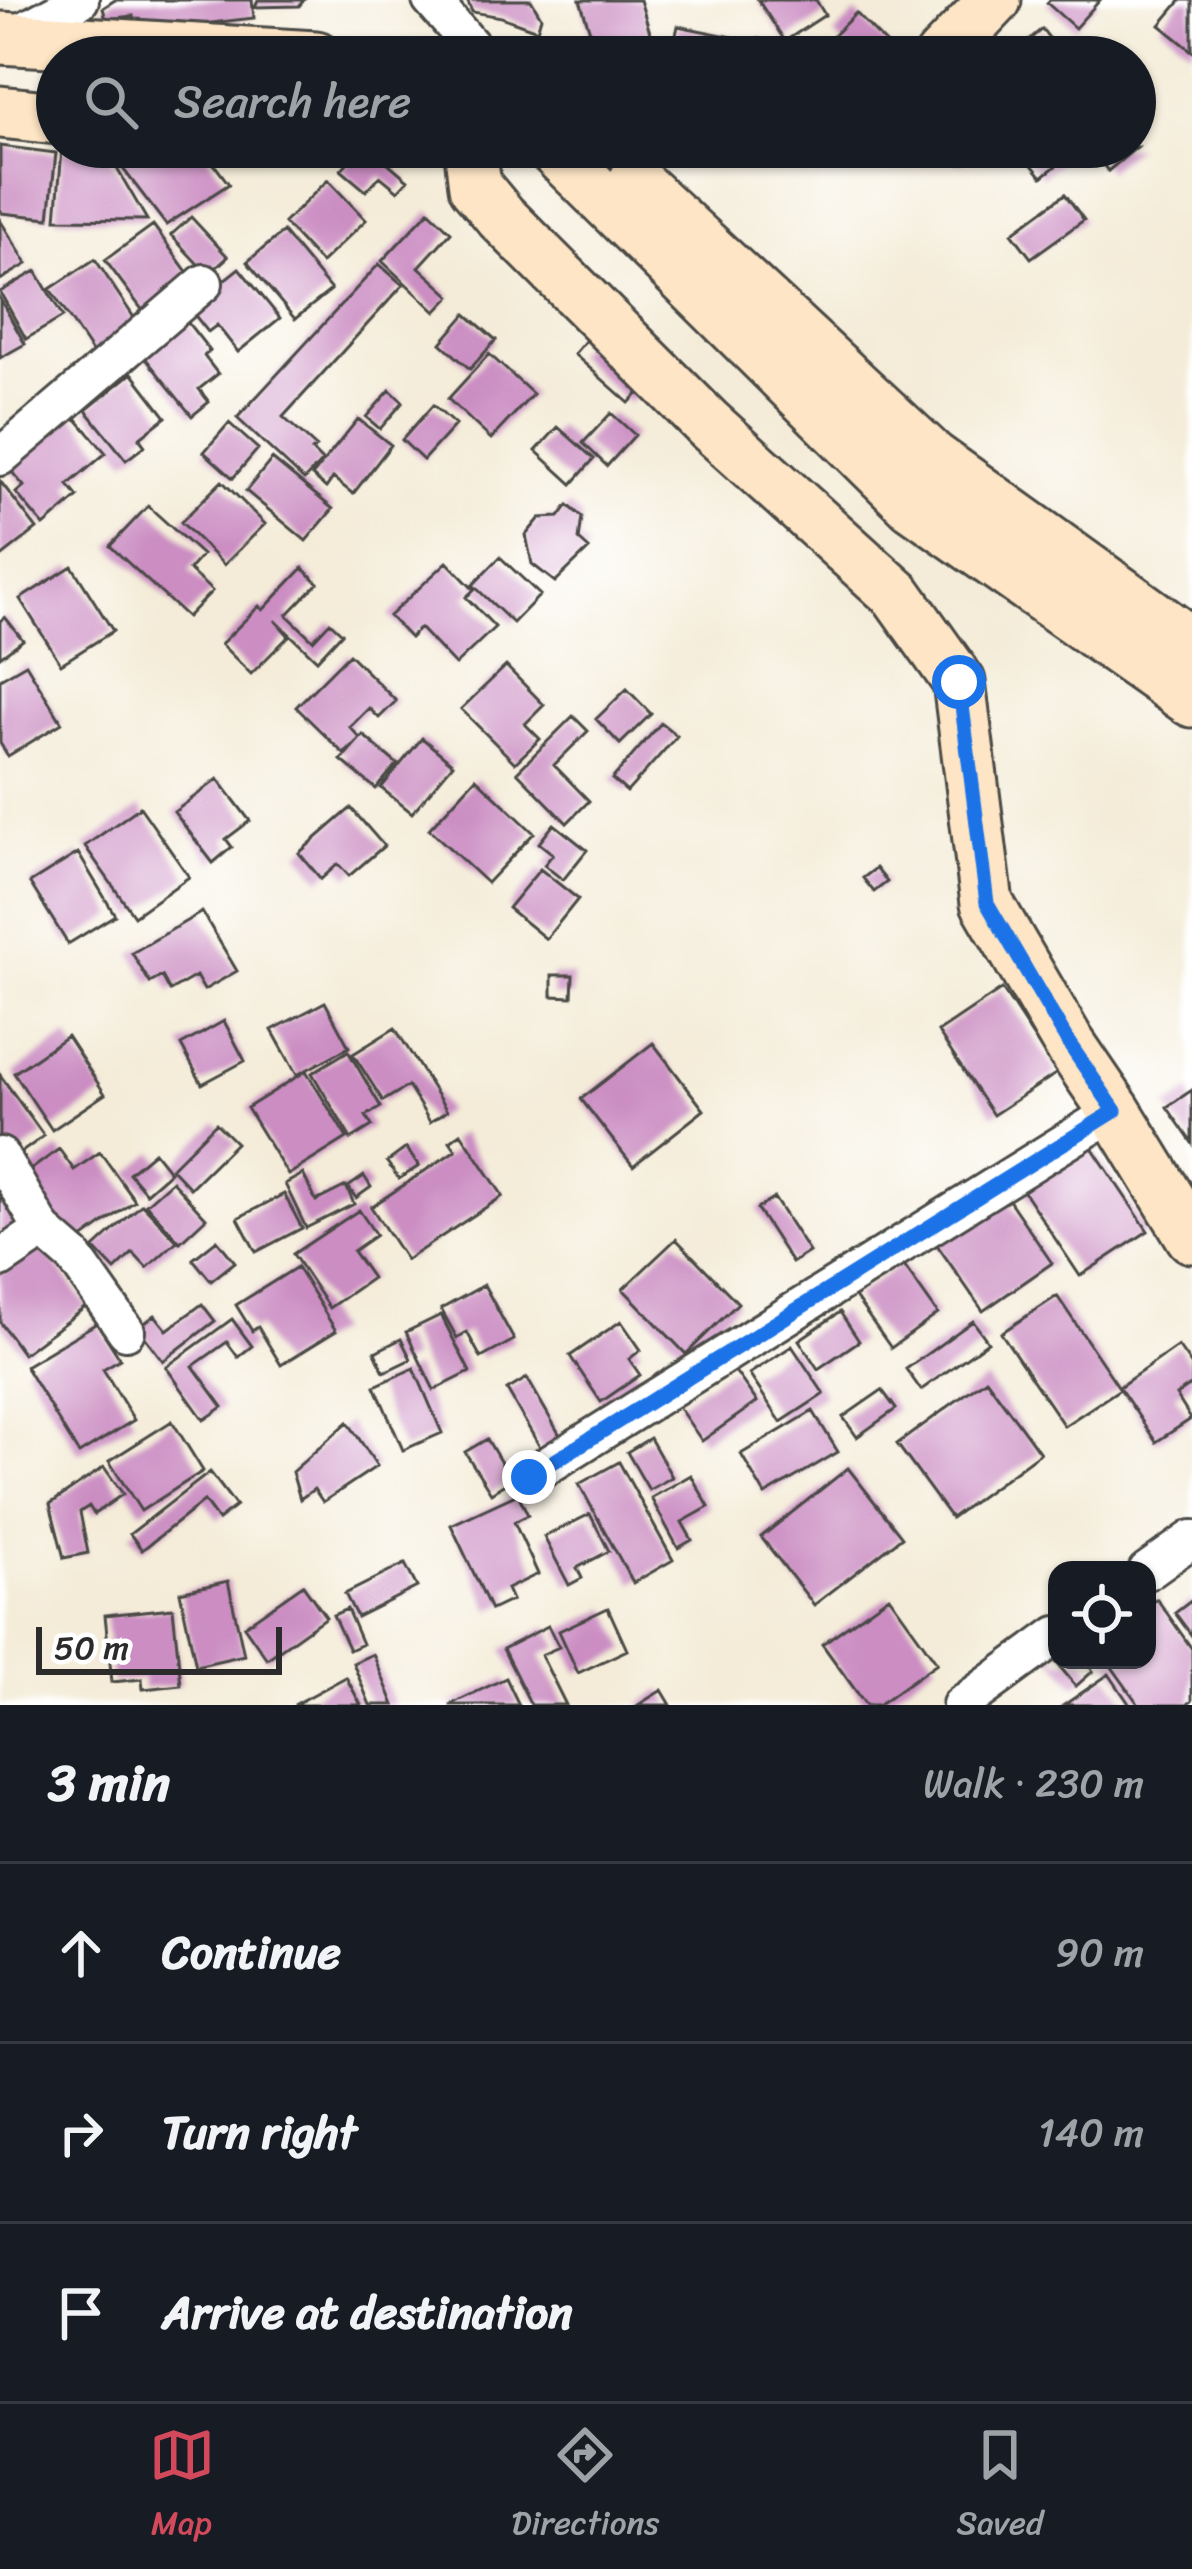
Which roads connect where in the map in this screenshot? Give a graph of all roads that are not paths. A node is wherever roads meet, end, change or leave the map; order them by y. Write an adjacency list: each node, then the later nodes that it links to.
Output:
1 (80, 0): 6 (street)
2 (431, 0): 4 (street)
3 (994, 0): 5 (main road)
4 (463, 36)
5 (961, 36)
6 (4, 39): 7 (main road)
7 (36, 41)
8 (0, 112): 9 (main road)
9 (36, 116)
10 (473, 168): 17 (main road)
11 (572, 168): 16 (main road)
12 (621, 168): 15 (main road)
13 (204, 283): 14 (street)
14 (0, 457)
15 (1192, 644)
16 (1192, 701)
17 (1115, 1111): 20 (main road); 23 (street)
18 (0, 1156): 19 (street)
19 (43, 1230): 21 (street); 22 (street)
20 (1192, 1237)
21 (0, 1259)
22 (126, 1331)
23 (529, 1477)
24 (1192, 1539): 25 (street)
25 (1156, 1565)
26 (1048, 1642): 27 (street)
27 (962, 1705)

